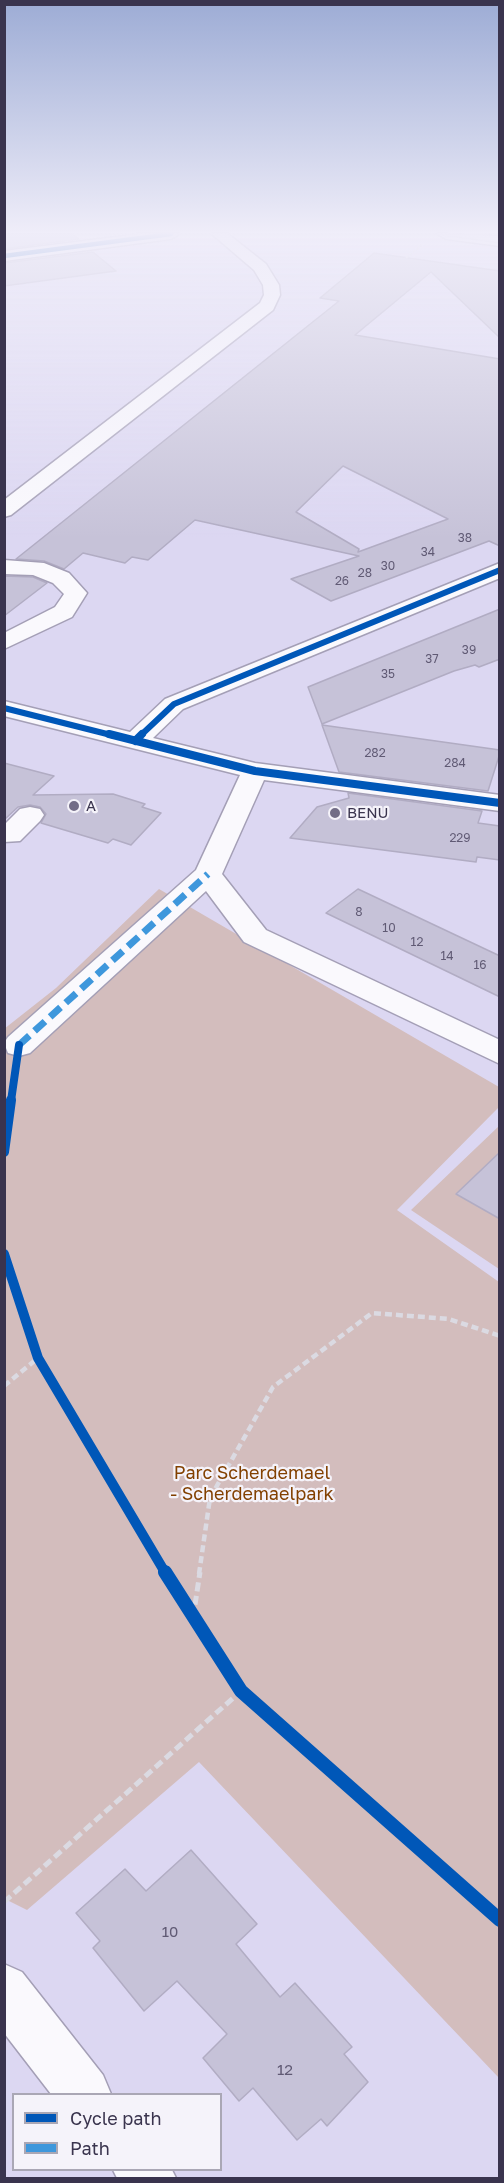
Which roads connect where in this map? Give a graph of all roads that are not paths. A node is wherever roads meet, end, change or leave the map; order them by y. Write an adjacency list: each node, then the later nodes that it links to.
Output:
1 (229, 336): 2 (street)
2 (4, 511)
3 (4, 567): 5 (street)
4 (500, 570): 7 (street)
5 (4, 642)
6 (4, 708): 7 (street)
7 (135, 741): 8 (street)
8 (255, 771): 9 (street); 12 (street)
9 (500, 803)
10 (30, 815): 11 (street)
11 (4, 834)
12 (208, 874): 13 (street); 14 (street)
13 (19, 1045)
14 (500, 1053)
15 (4, 1990): 16 (street)
16 (83, 2093)

